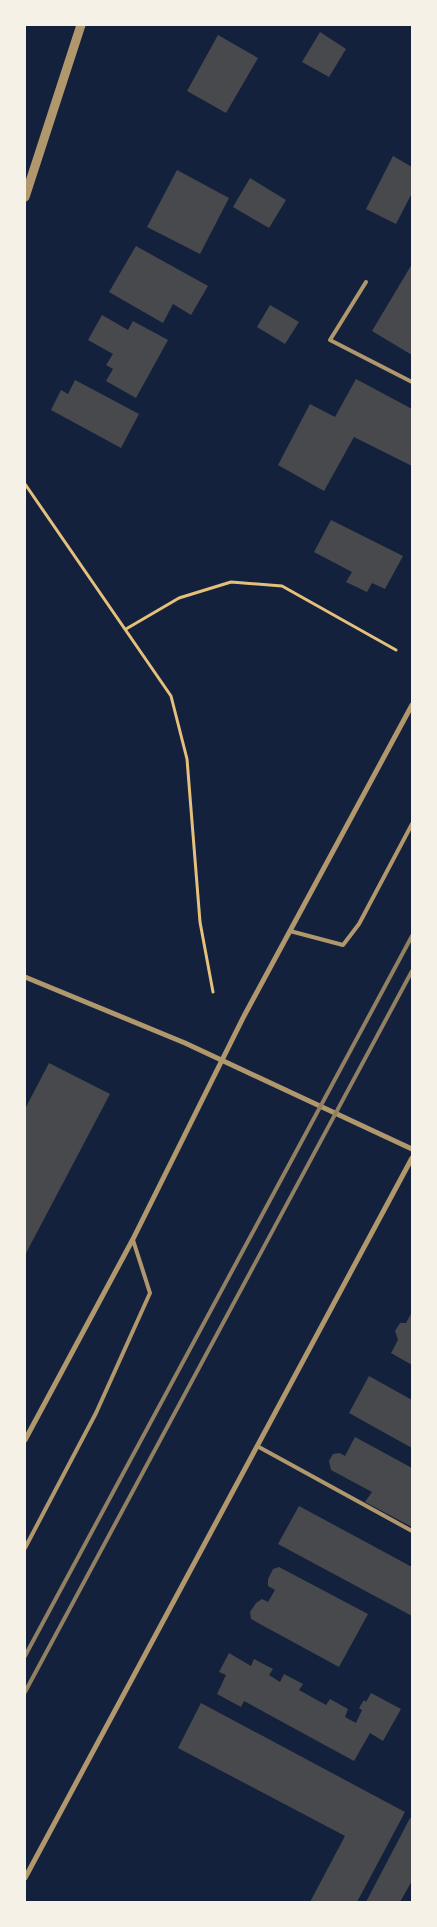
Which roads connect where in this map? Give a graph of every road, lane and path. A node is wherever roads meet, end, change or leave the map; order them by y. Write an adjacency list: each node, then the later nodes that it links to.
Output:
1 (81, 25): 2 (street)
2 (25, 198)
3 (366, 282): 4 (lane)
4 (412, 382)
5 (25, 484): 6 (path)
6 (126, 629): 7 (path); 12 (path)
7 (396, 650)
8 (412, 705): 10 (street)
9 (412, 824): 10 (lane)
10 (290, 931): 13 (street)
11 (25, 977): 13 (street)
12 (213, 992)
13 (222, 1059): 14 (street); 16 (street)
14 (412, 1149)
15 (412, 1158): 18 (street)
16 (133, 1239): 17 (street); 20 (lane)
17 (25, 1440)
18 (257, 1446): 19 (lane); 21 (street)
19 (412, 1531)
20 (25, 1548)
21 (25, 1878)

